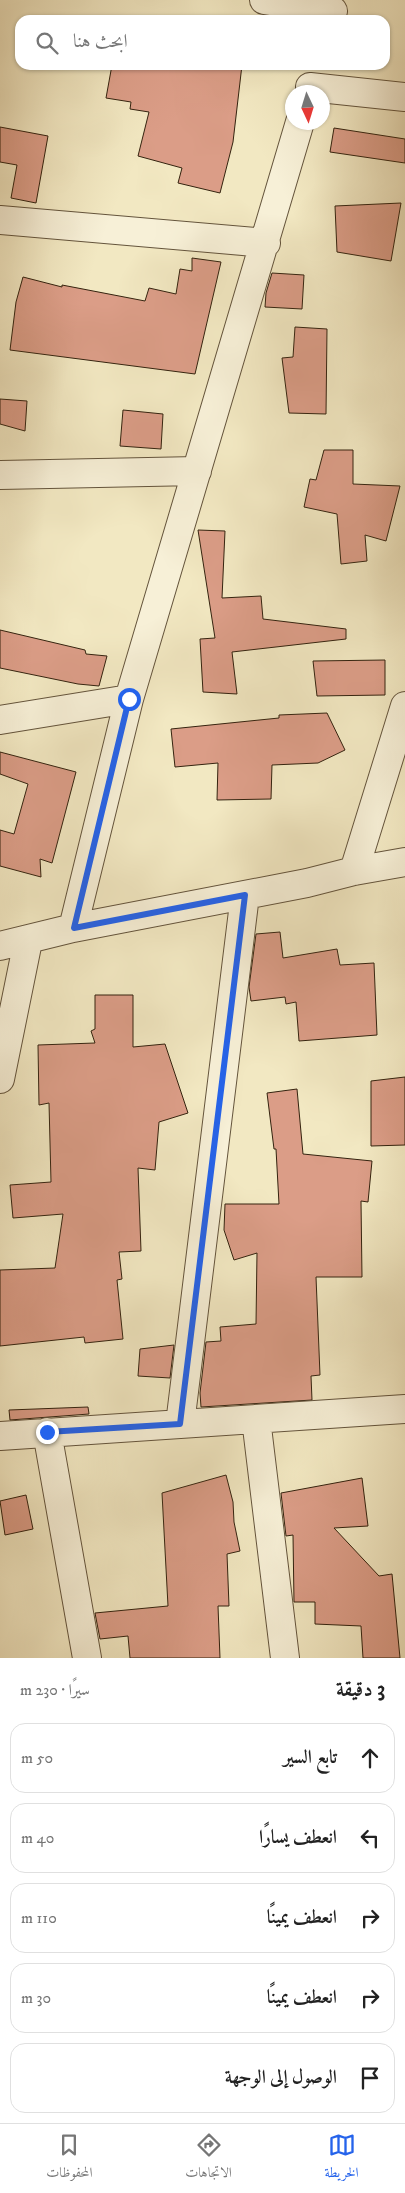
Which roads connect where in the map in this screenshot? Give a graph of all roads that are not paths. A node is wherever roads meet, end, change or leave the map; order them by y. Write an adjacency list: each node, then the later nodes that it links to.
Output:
1 (264, 0): 2 (street)
2 (333, 10)
3 (312, 82): 4 (street)
4 (405, 97)
5 (298, 130): 7 (street)
6 (0, 220): 7 (street)
7 (266, 243): 8 (street)
8 (197, 471): 9 (street); 10 (street)
9 (0, 475)
10 (129, 699): 12 (street); 16 (street)
11 (405, 706): 14 (street)
12 (0, 720)
13 (405, 862): 14 (street)
14 (354, 871): 15 (street)
15 (245, 895): 16 (street); 22 (street)
16 (74, 928): 17 (street)
17 (28, 941): 18 (street); 19 (street)
18 (0, 946)
19 (0, 1079)
20 (405, 1409): 21 (street)
21 (256, 1419): 22 (street); 26 (street)
22 (180, 1424): 23 (street)
23 (47, 1432): 24 (street); 25 (street)
24 (0, 1436)
25 (87, 1658)
26 (286, 1658)

